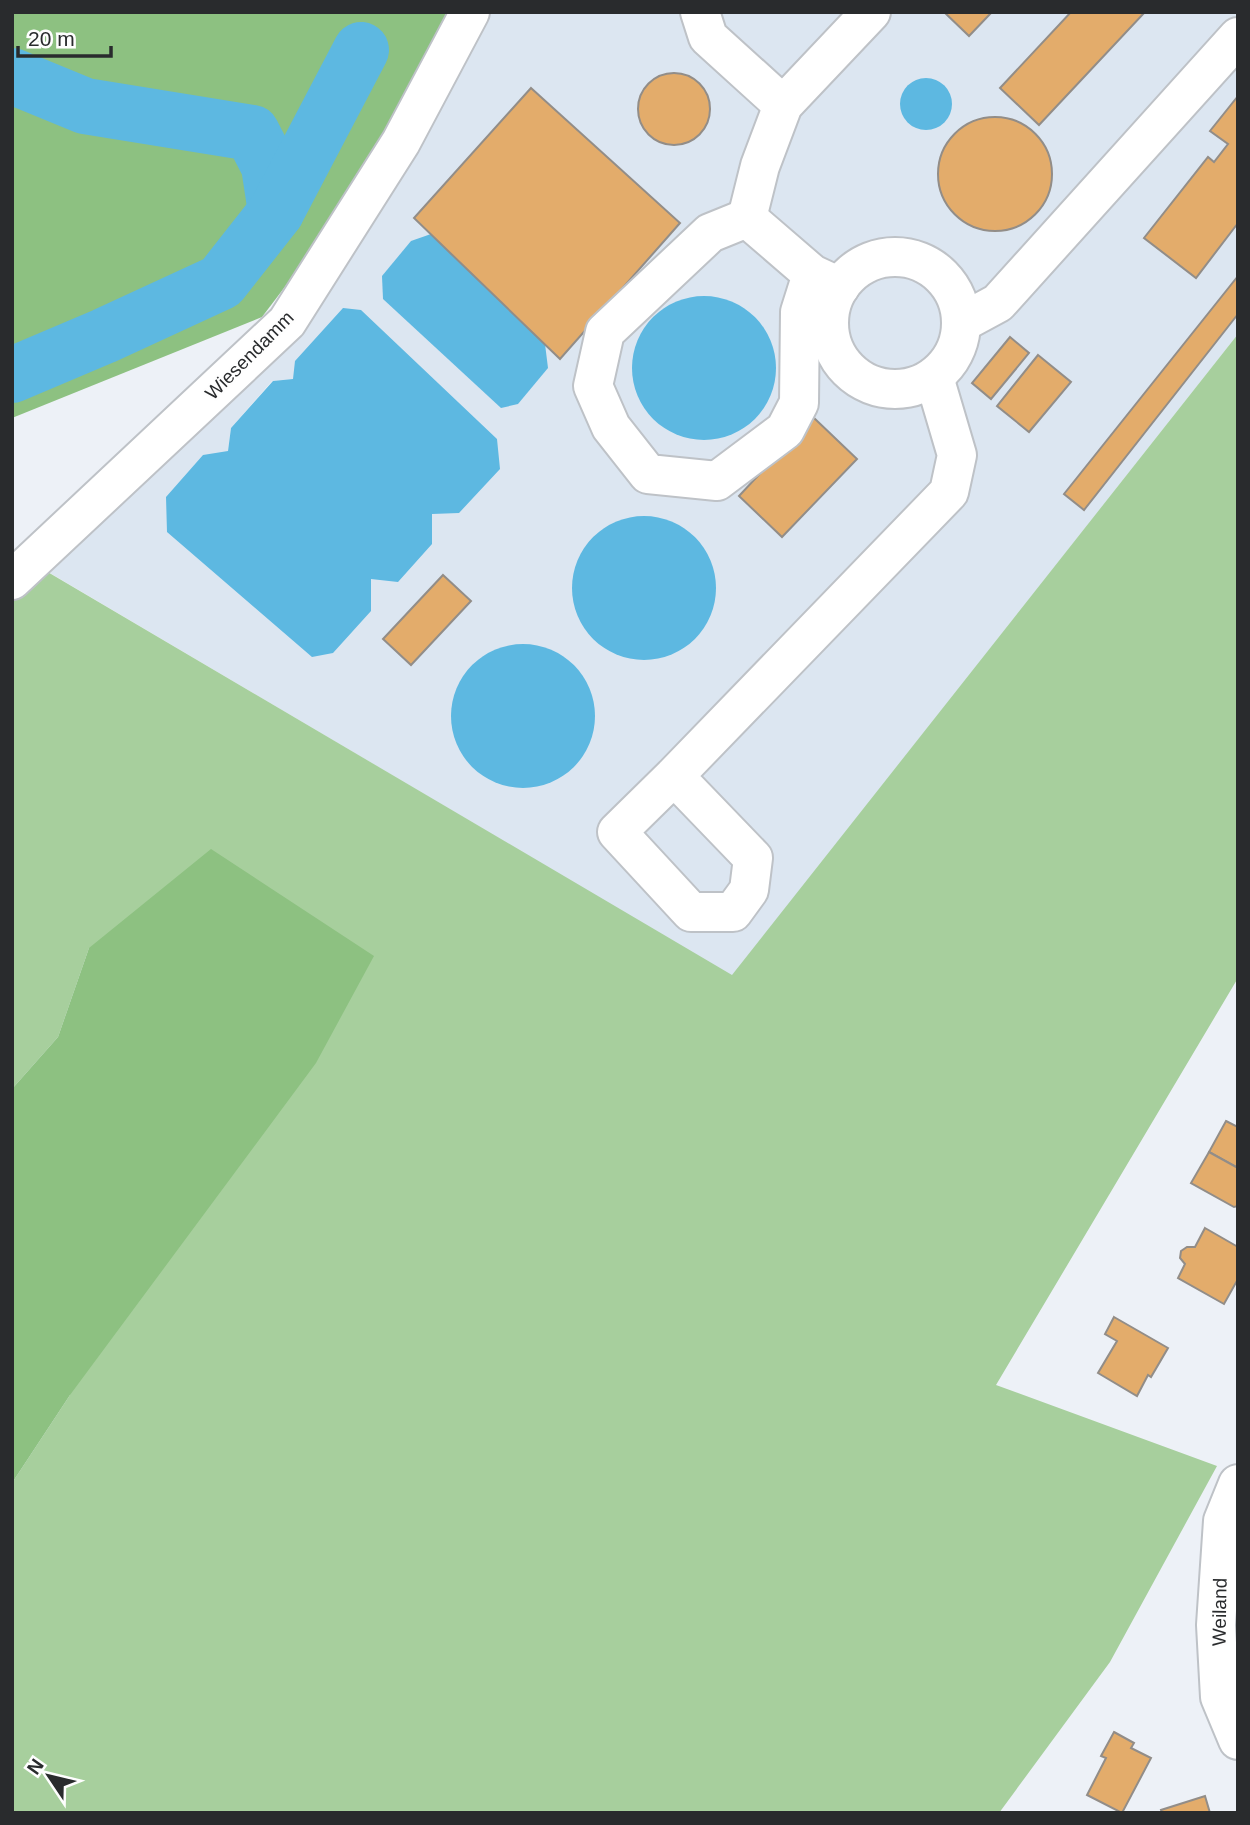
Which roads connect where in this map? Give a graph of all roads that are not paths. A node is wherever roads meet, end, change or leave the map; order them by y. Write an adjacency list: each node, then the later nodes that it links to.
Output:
1 (470, 12): 10 (street, Wiesendamm)
2 (699, 12): 5 (street)
3 (871, 12): 5 (street)
4 (1238, 37): 8 (street)
5 (783, 105): 6 (street)
6 (747, 218): 7 (street); 7 (street)
7 (826, 280): 8 (street); 9 (street)
8 (961, 323): 9 (street)
9 (933, 377): 11 (street)
10 (12, 580)
11 (674, 776)
12 (1238, 1484): 13 (street, Weiland)
13 (1238, 1740)

